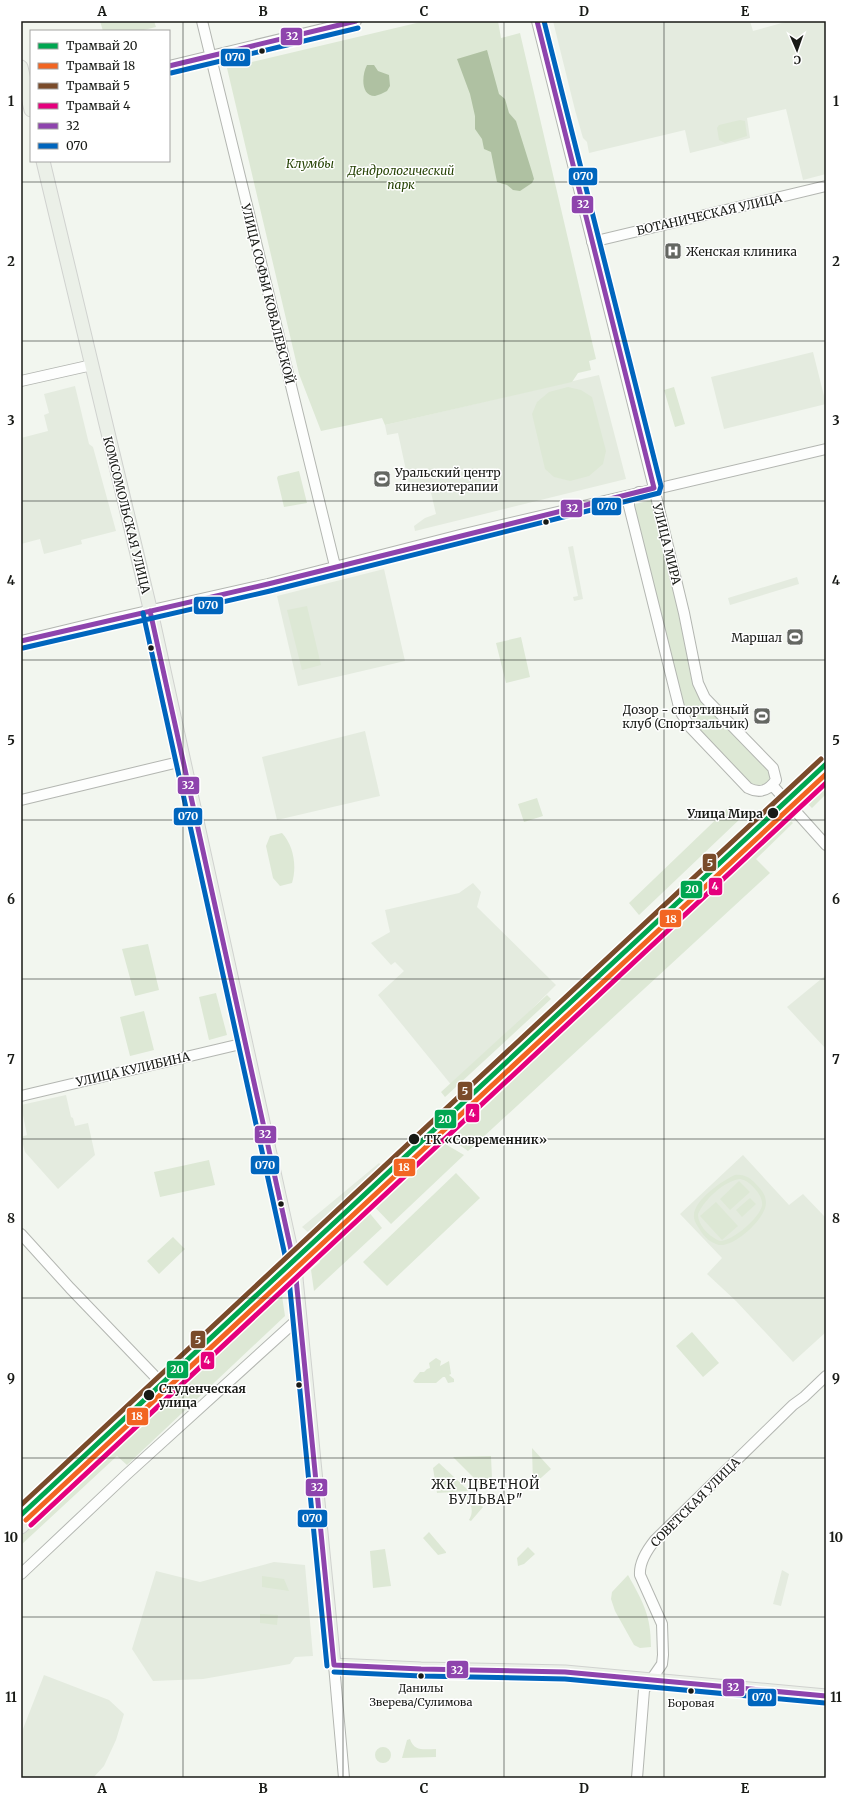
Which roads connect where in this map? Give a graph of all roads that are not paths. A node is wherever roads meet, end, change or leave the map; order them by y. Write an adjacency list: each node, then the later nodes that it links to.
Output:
1 (202, 21): 4 (street, УЛИЦА СОФЬИ КОВАЛЕВСКОЙ)
2 (356, 21): 4 (street)
3 (537, 21): 10 (street, УЛИЦА МИРА)
4 (210, 56): 5 (street); 16 (street, УЛИЦА СОФЬИ КОВАЛЕВСКОЙ)
5 (170, 66)
6 (21, 67): 7 (main road)
7 (28, 104)
8 (43, 162): 11 (main road, КОМСОМОЛЬСКАЯ УЛИЦА)
9 (826, 186): 10 (street, БОТАНИЧЕСКАЯ УЛИЦА)
10 (592, 242): 14 (street, УЛИЦА МИРА)
11 (92, 365): 12 (street); 17 (main road, КОМСОМОЛЬСКАЯ УЛИЦА)
12 (21, 381)
13 (826, 449): 14 (street)
14 (654, 488): 15 (street); 21 (street, УЛИЦА МИРА)
15 (640, 492): 16 (street); 21 (street, УЛИЦА МИРА)
16 (335, 566): 17 (street)
17 (150, 611): 18 (street); 19 (main road, КОМСОМОЛЬСКАЯ УЛИЦА)
18 (21, 641)
19 (183, 761): 22 (street); 25 (main road, КОМСОМОЛЬСКАЯ УЛИЦА)
20 (826, 773): 23 (main road)
21 (772, 785): 23 (street)
22 (21, 800)
23 (790, 806): 24 (street); 28 (main road)
24 (826, 845)
25 (245, 1043): 26 (street, УЛИЦА КУЛИБИНА); 28 (main road, КОМСОМОЛЬСКАЯ УЛИЦА)
26 (21, 1096)
27 (21, 1234): 31 (street)
28 (295, 1268): 29 (main road, КОМСОМОЛЬСКАЯ УЛИЦА); 31 (main road)
29 (300, 1318): 33 (street); 34 (main road, КОМСОМОЛЬСКАЯ УЛИЦА)
30 (826, 1376): 35 (street, СОВЕТСКАЯ УЛИЦА)
31 (168, 1390): 32 (main road)
32 (21, 1527)
33 (21, 1574)
34 (334, 1665): 35 (main road); 37 (street)
35 (652, 1679): 36 (main road); 38 (street, СОВЕТСКАЯ УЛИЦА)
36 (826, 1696)
37 (344, 1778)
38 (637, 1778)

